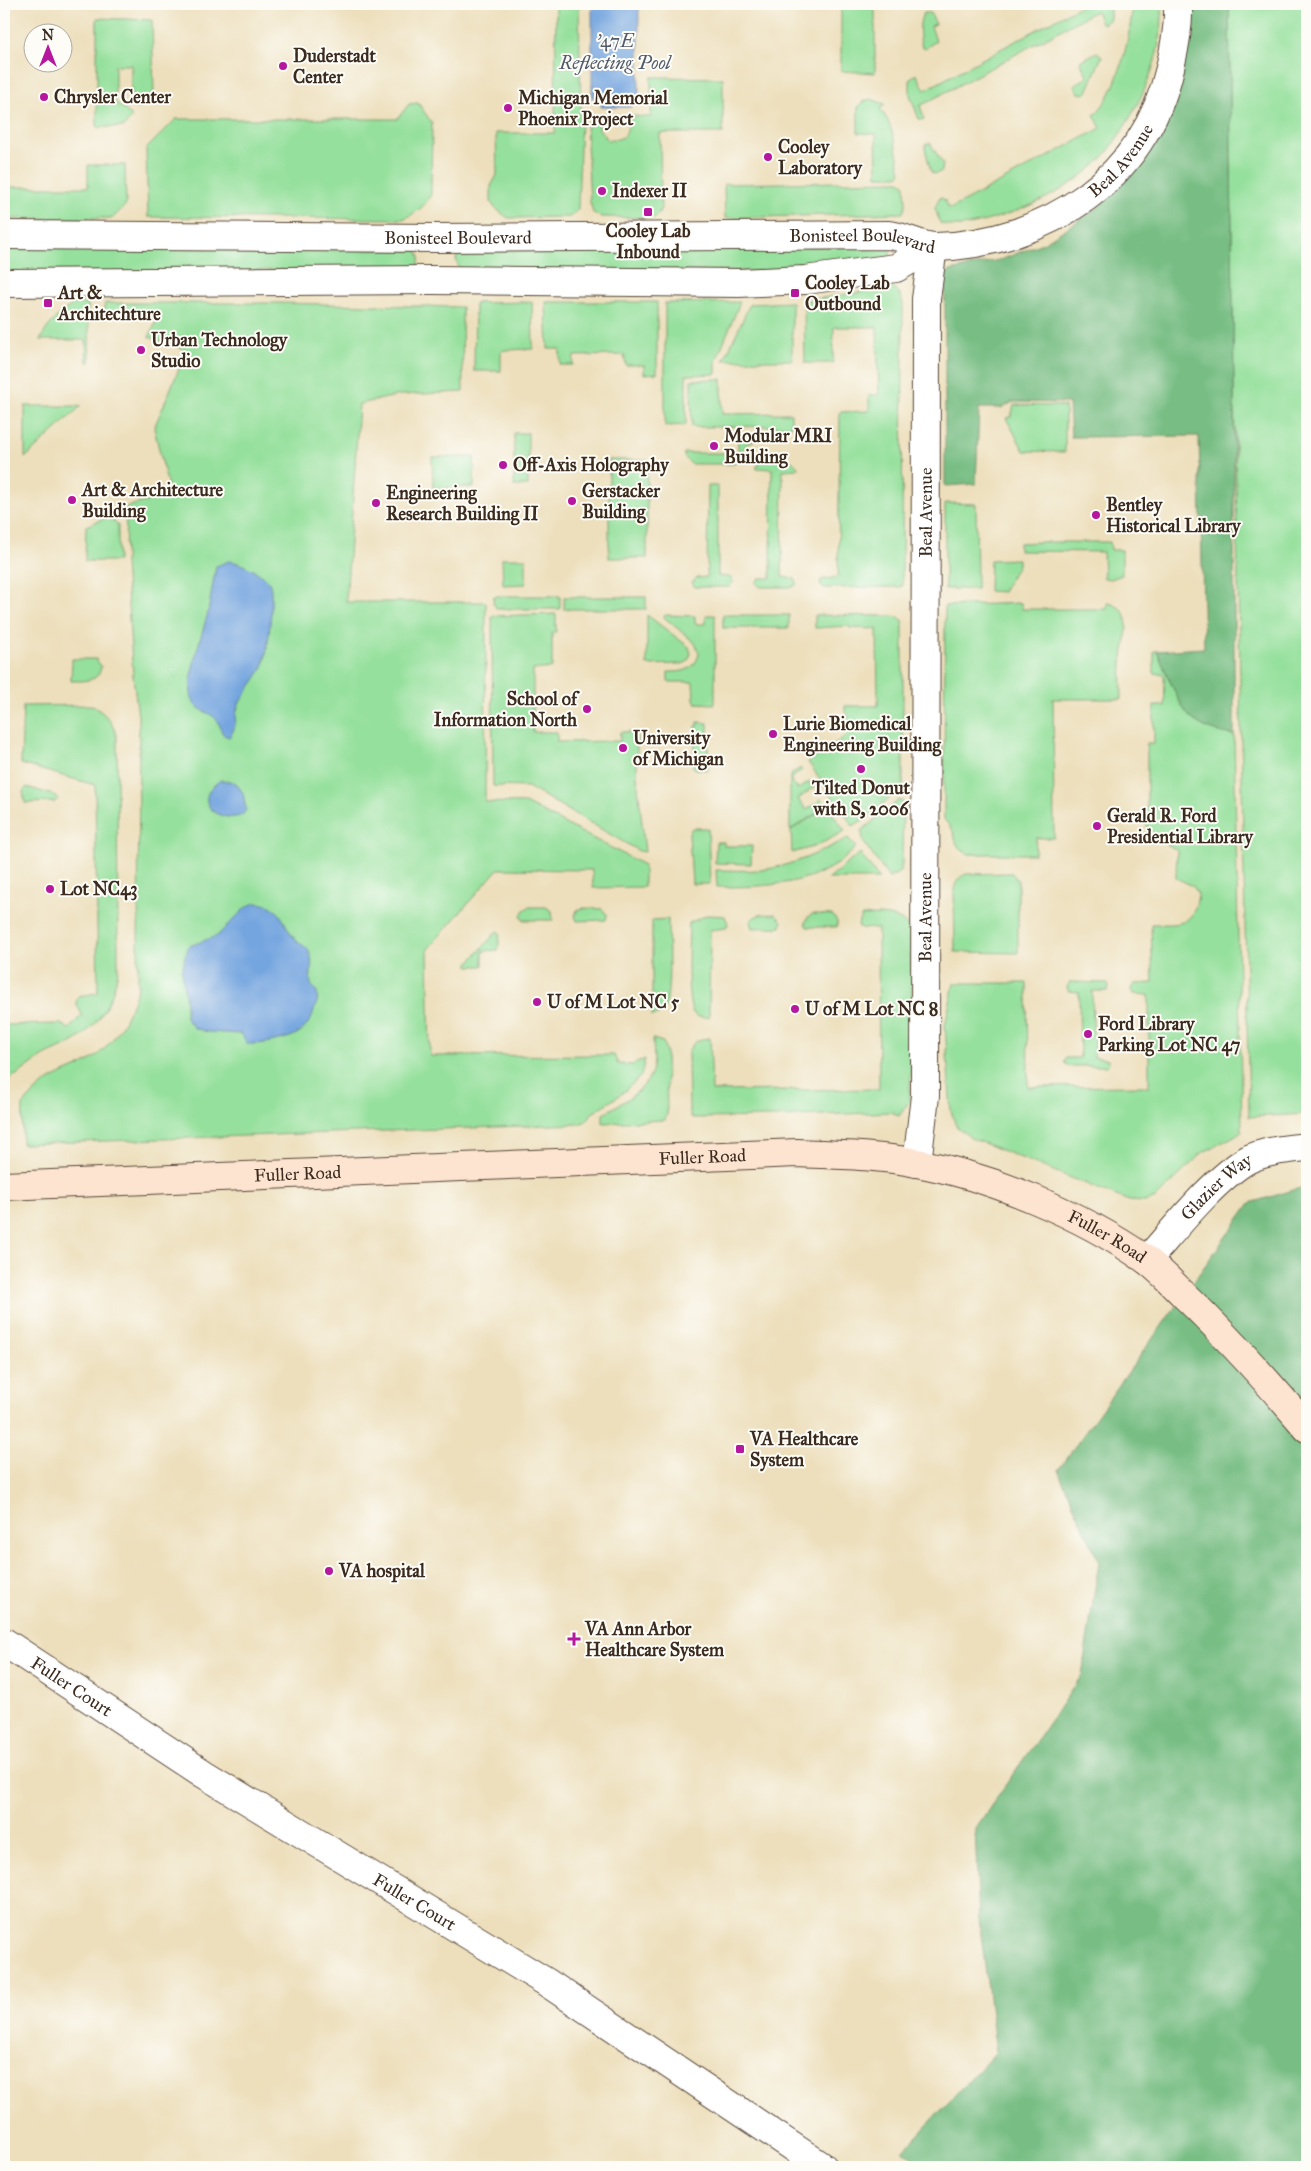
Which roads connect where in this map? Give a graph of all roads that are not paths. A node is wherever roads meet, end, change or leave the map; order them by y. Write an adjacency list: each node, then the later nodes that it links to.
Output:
1 (1178, 4): 3 (street, Beal Avenue)
2 (4, 235): 3 (street, Bonisteel Boulevard)
3 (933, 247): 4 (street, Bonisteel Boulevard); 6 (street, Beal Avenue)
4 (4, 283)
5 (1307, 1147): 8 (street, Glazier Way)
6 (917, 1163): 7 (main road, Fuller Road); 8 (main road, Fuller Road)
7 (4, 1186)
8 (1147, 1260): 9 (main road, Fuller Road)
9 (1307, 1428)
10 (4, 1642): 11 (street, Fuller Court)
11 (823, 2167)

